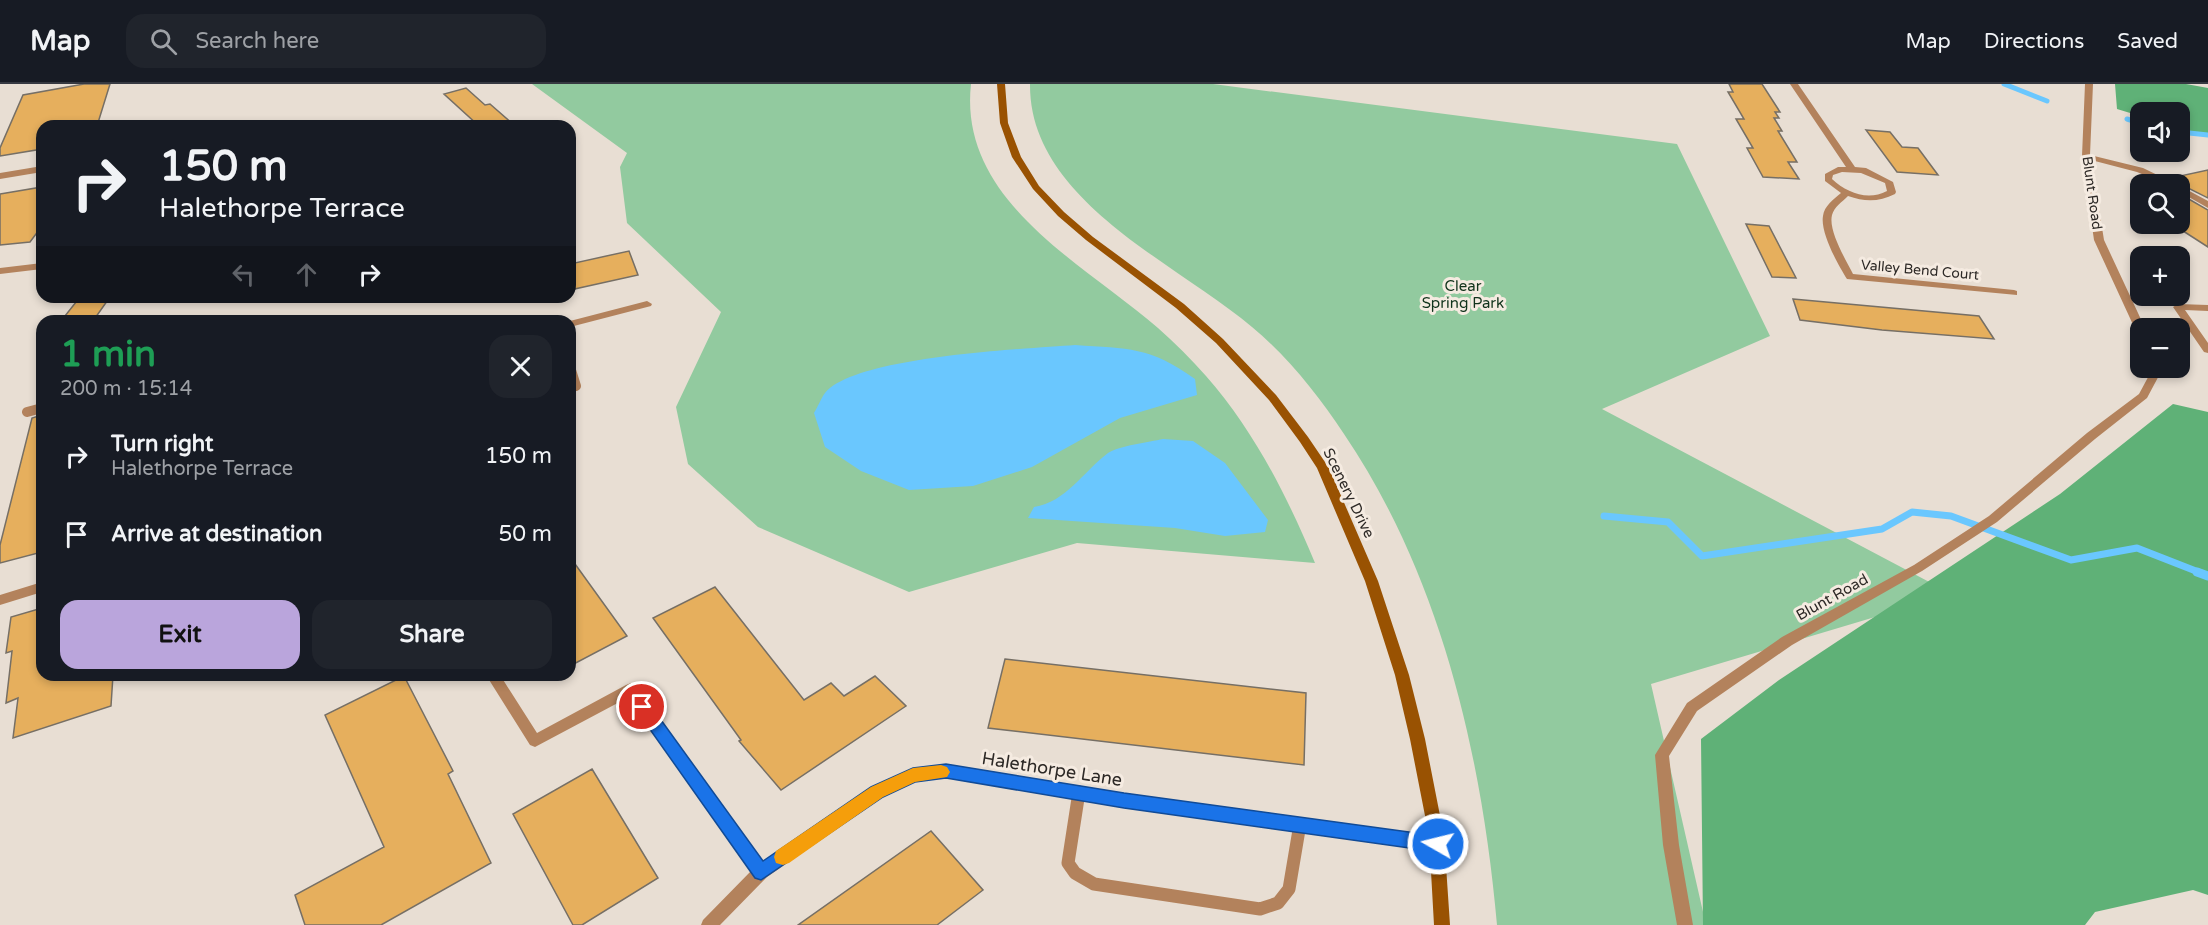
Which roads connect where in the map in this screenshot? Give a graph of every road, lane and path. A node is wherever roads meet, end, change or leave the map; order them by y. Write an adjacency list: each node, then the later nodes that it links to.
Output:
1 (1001, 84): 28 (street, Scenery Drive)
2 (1794, 84): 5 (street)
3 (2089, 84): 4 (street, Blunt Road)
4 (2086, 156): 7 (street); 17 (street, Blunt Road)
5 (1851, 168): 9 (street); 9 (street)
6 (36, 170): 8 (street)
7 (2149, 174)
8 (0, 176)
9 (1847, 193): 14 (street, Valley Bend Court)
10 (2190, 195): 11 (street)
11 (2208, 205)
12 (36, 267): 13 (street)
13 (0, 271)
14 (2014, 293)
15 (647, 304): 18 (street)
16 (2208, 308): 19 (street)
17 (2135, 318)
18 (576, 322)
19 (2208, 350)
20 (2153, 378): 32 (street, Blunt Road)
21 (36, 410): 22 (lane)
22 (27, 412)
23 (36, 589): 24 (street)
24 (0, 600)
25 (497, 681): 29 (street)
26 (1079, 792): 27 (street, Halethorpe Lane); 27 (lane); 29 (street, Halethorpe Lane)
27 (1300, 824): 28 (street, Halethorpe Lane)
28 (1438, 844): 31 (street, Scenery Drive)
29 (761, 872): 30 (street, Halethorpe Lane)
30 (709, 925)
31 (1442, 925)
32 (1685, 925)

